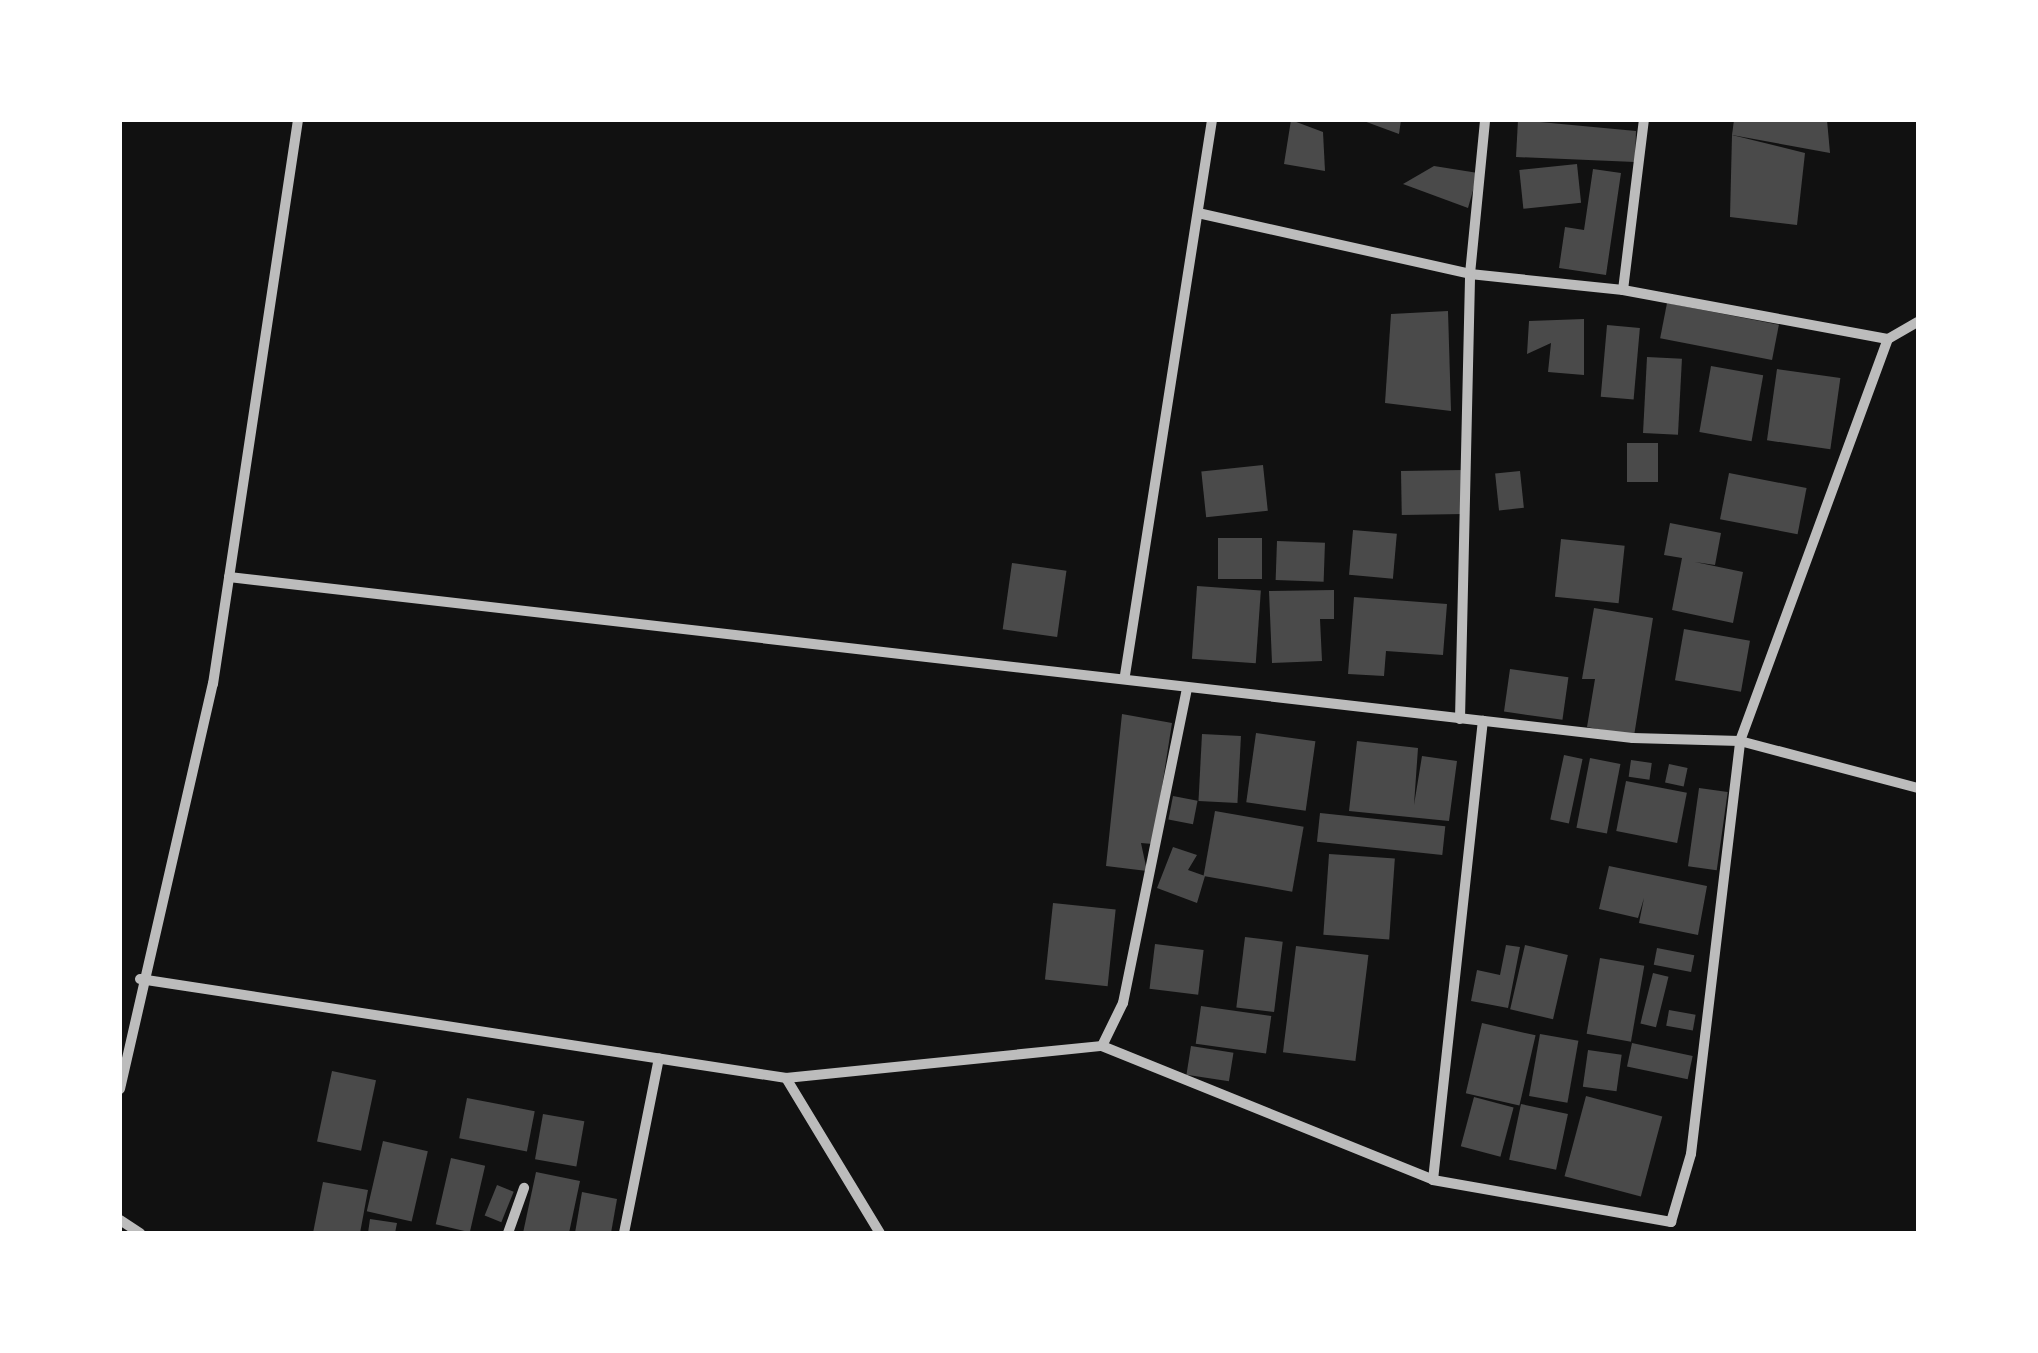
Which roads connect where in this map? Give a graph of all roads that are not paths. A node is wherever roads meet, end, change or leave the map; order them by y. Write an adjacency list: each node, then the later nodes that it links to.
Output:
1 (298, 120): 10 (street)
2 (1212, 120): 5 (street)
3 (1485, 120): 6 (street)
4 (1644, 120): 7 (street)
5 (1198, 213): 6 (street); 11 (street)
6 (1470, 274): 7 (street); 13 (street)
7 (1623, 290): 9 (street)
8 (1918, 322): 9 (street)
9 (1888, 339): 15 (street)
10 (229, 578): 11 (street); 17 (street)
11 (1125, 675): 12 (street)
12 (1186, 689): 13 (street); 18 (street)
13 (1460, 719): 14 (street)
14 (1483, 721): 15 (street); 22 (street)
15 (1740, 741): 16 (street); 22 (street)
16 (1918, 788)
17 (140, 979): 19 (street); 21 (street)
18 (1102, 1046): 20 (street); 22 (street)
19 (659, 1058): 20 (street); 27 (street)
20 (786, 1078): 28 (street)
21 (120, 1089)
22 (1433, 1180)
23 (524, 1188): 26 (street)
24 (120, 1220): 25 (street)
25 (140, 1233)
26 (508, 1233)
27 (624, 1233)
28 (880, 1233)

